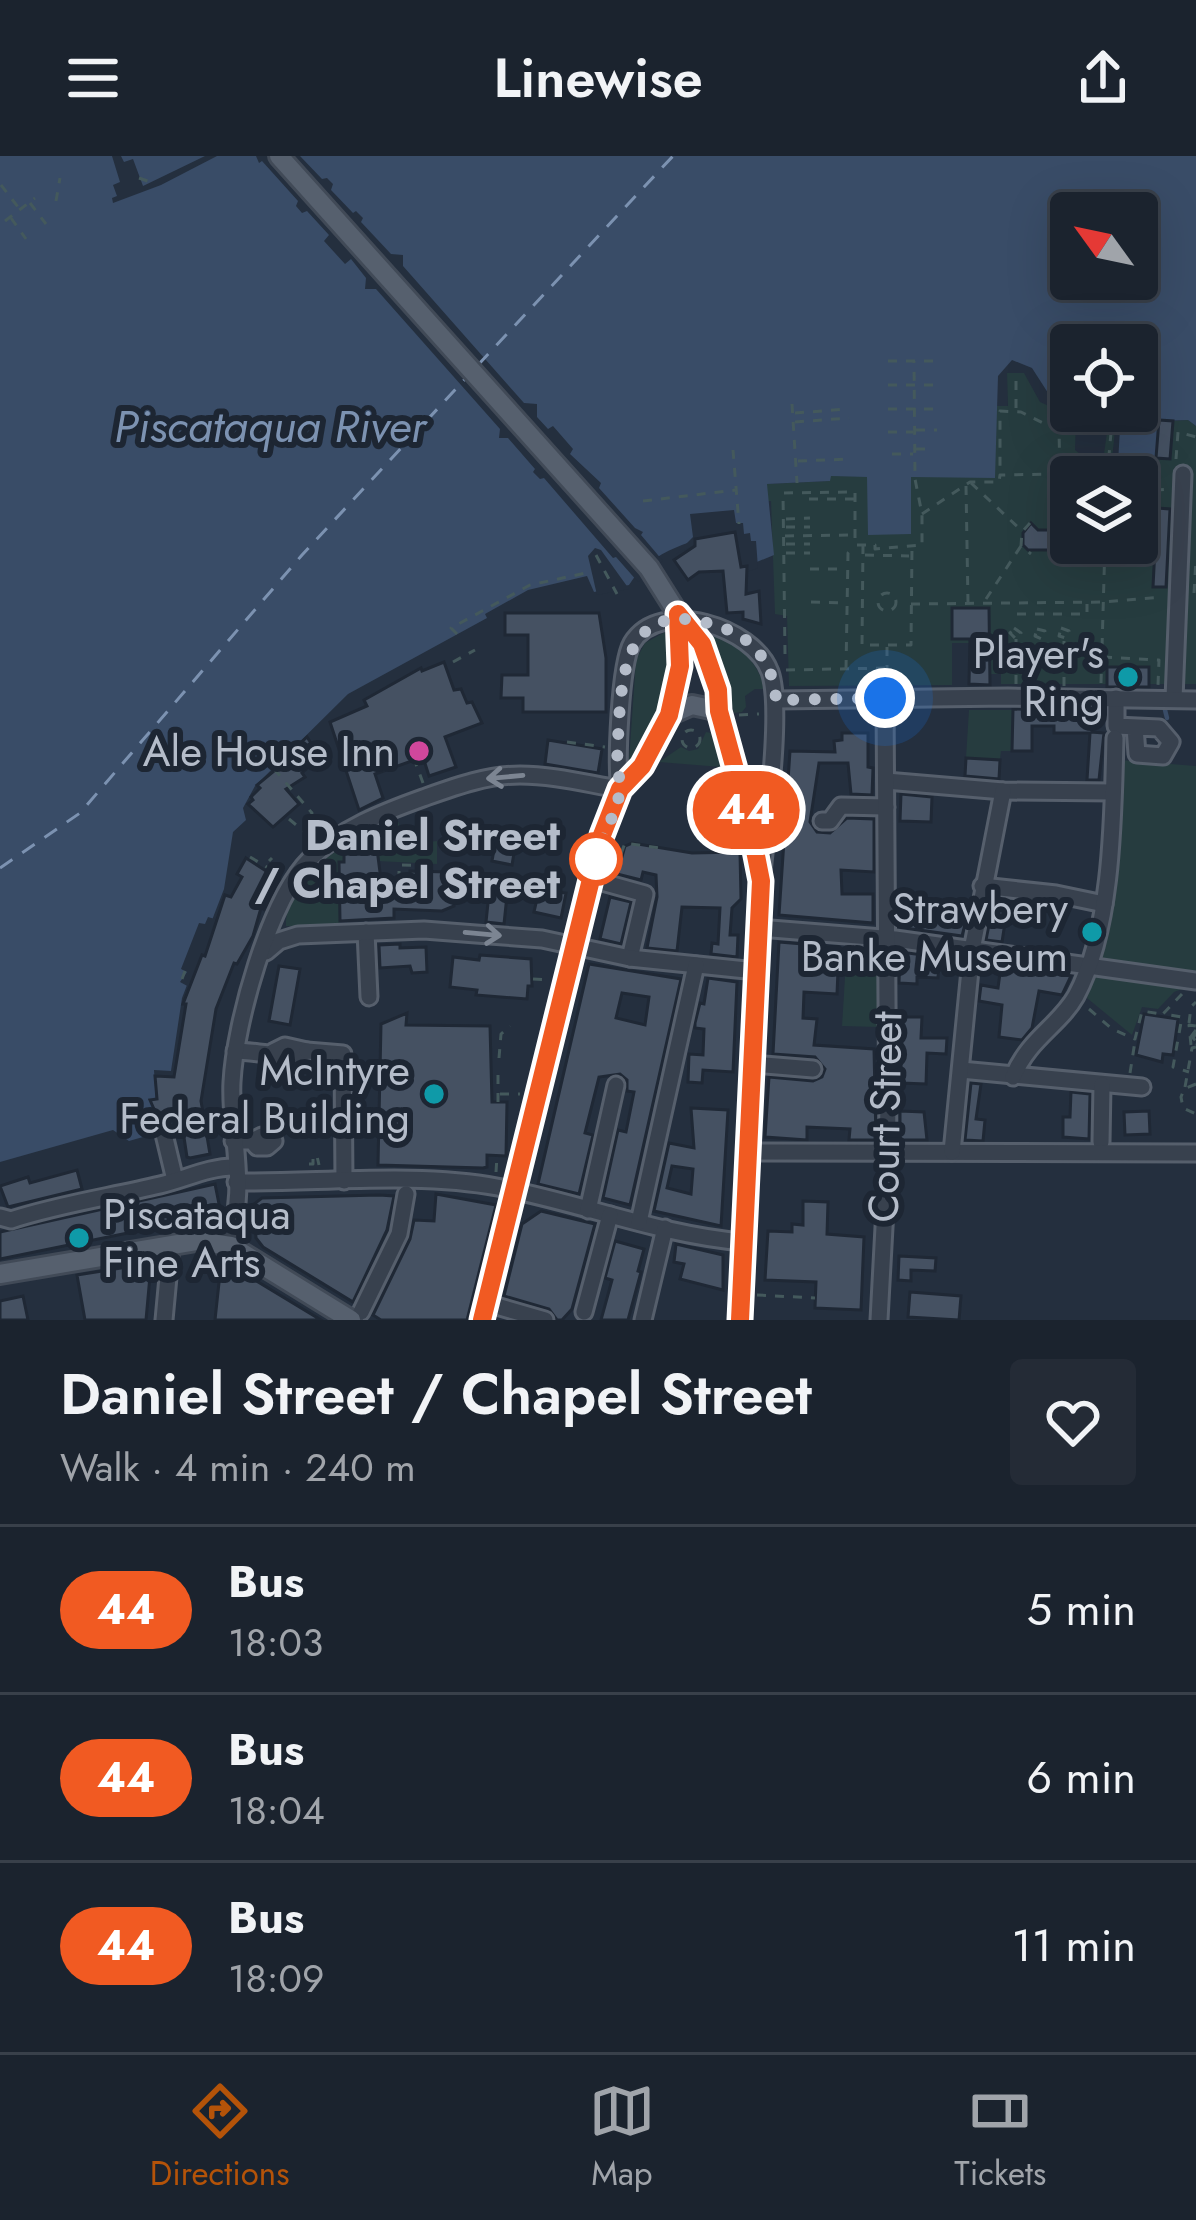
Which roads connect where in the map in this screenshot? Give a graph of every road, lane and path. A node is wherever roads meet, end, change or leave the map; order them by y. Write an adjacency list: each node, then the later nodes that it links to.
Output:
1 (278, 156): 90 (main road)
2 (60, 178): 6 (path)
3 (139, 178): 4 (path)
4 (153, 183)
5 (1, 185): 7 (path)
6 (56, 201)
7 (20, 209): 8 (path); 9 (path)
8 (46, 224)
9 (26, 238)
10 (888, 361): 11 (path)
11 (914, 361): 12 (path); 15 (path)
12 (941, 361)
13 (1016, 381): 22 (path)
14 (888, 385): 15 (path)
15 (914, 385): 16 (path); 20 (path)
16 (940, 385)
17 (792, 404): 23 (path)
18 (848, 409): 23 (path)
19 (888, 409): 20 (path)
20 (914, 409): 21 (path); 27 (path)
21 (941, 409)
22 (1016, 411): 34 (path); 39 (path)
23 (793, 413): 25 (path)
24 (849, 418): 25 (path)
25 (794, 422): 37 (path)
26 (937, 430): 27 (path)
27 (915, 431): 28 (path); 32 (path)
28 (888, 432)
29 (1196, 437): 35 (path)
30 (931, 449): 32 (path)
31 (733, 450): 44 (path)
32 (915, 452): 33 (path); 48 (path)
33 (892, 454)
34 (1060, 456)
35 (1176, 457)
36 (851, 459): 37 (path)
37 (796, 461): 41 (path)
38 (1050, 474): 39 (path)
39 (1000, 475): 42 (path)
40 (1183, 482): 43 (path); 75 (street)
41 (797, 483)
42 (968, 483): 48 (path); 55 (path); 87 (path)
43 (1158, 487)
44 (736, 490): 47 (path); 52 (path)
45 (809, 499): 46 (path)
46 (855, 499): 50 (path); 56 (path)
47 (643, 500)
48 (922, 514): 62 (path)
49 (810, 518): 50 (path)
50 (784, 519): 54 (path)
51 (1030, 523): 55 (path)
52 (740, 524)
53 (810, 526): 54 (path)
54 (784, 527): 57 (path)
55 (1022, 531): 63 (path)
56 (855, 535): 57 (path); 60 (path)
57 (784, 536): 58 (path)
58 (784, 544): 59 (path); 64 (path)
59 (810, 544)
60 (855, 545): 61 (path); 72 (path)
61 (863, 545): 62 (path); 68 (path)
62 (912, 545): 69 (path)
63 (1021, 546): 66 (path); 80 (path)
64 (784, 553): 65 (path); 99 (path)
65 (810, 553)
66 (1030, 554)
67 (596, 555): 74 (path)
68 (863, 555): 69 (path); 77 (path)
69 (912, 556): 86 (path)
70 (1105, 564): 84 (path)
71 (810, 569): 72 (path)
72 (848, 569): 85 (path)
73 (586, 573): 94 (path)
74 (616, 594)
75 (1178, 596): 84 (path); 112 (street)
76 (811, 602): 85 (path)
77 (863, 602): 78 (path); 97 (path)
78 (878, 602): 79 (path); 79 (path)
79 (896, 602): 86 (path)
80 (984, 602): 81 (path); 87 (path)
81 (1017, 602): 82 (path); 88 (path)
82 (1066, 602): 83 (path); 89 (path)
83 (1087, 602): 84 (path); 89 (path)
84 (1104, 602): 102 (path)
85 (847, 603): 105 (path)
86 (912, 603): 87 (path); 97 (path)
87 (968, 603)
88 (1017, 614): 89 (path); 92 (path)
89 (1065, 614): 91 (path)
90 (669, 618): 113 (street); 115 (main road, bridge); 116 (main road, bridge); 128 (street)
91 (1065, 628): 93 (path); 96 (path)
92 (1019, 630): 93 (path); 95 (path); 95 (path)
93 (1058, 633): 96 (path)
94 (457, 634)
95 (1016, 639): 101 (path)
96 (1064, 639): 100 (path)
97 (886, 645): 104 (path)
98 (475, 650): 103 (path)
99 (785, 654)
100 (1065, 656): 101 (path); 108 (path)
101 (1016, 657): 107 (path)
102 (1102, 657): 109 (path); 112 (path)
103 (453, 662)
104 (887, 668): 105 (path); 110 (path)
105 (847, 669): 106 (path)
106 (784, 670)
107 (1016, 686)
108 (1064, 687)
109 (1100, 688)
110 (886, 693): 111 (street); 113 (street); 127 (street, Court Street)
111 (1116, 698): 112 (street); 118 (street)
112 (1166, 699): 114 (street)
113 (776, 700): 149 (street)
114 (1196, 700)
115 (729, 713): 116 (main road); 117 (path); 149 (main road)
116 (669, 715): 128 (main road)
117 (751, 715)
118 (1135, 727)
119 (707, 729): 120 (path)
120 (698, 734)
121 (1115, 738): 130 (street)
122 (567, 742): 123 (path)
123 (603, 744)
124 (424, 761): 126 (path)
125 (274, 770): 135 (path)
126 (422, 781)
127 (886, 781): 129 (street); 131 (street, Court Street)
128 (620, 789): 145 (main road); 158 (street, one-way to 158)
129 (1003, 791): 130 (street); 150 (street)
130 (1113, 792): 151 (street)
131 (886, 807): 133 (street); 154 (street, Court Street)
132 (289, 819): 136 (path)
133 (822, 821)
134 (700, 824): 137 (path)
135 (308, 826)
136 (315, 840)
137 (699, 840)
138 (659, 848): 140 (path)
139 (250, 856): 143 (path)
140 (616, 865)
141 (433, 866): 146 (path)
142 (265, 871): 143 (path)
143 (273, 871): 144 (path)
144 (286, 878)
145 (591, 879): 155 (main road); 157 (street)
146 (399, 880)
147 (448, 880): 148 (path)
148 (457, 880)
149 (761, 881): 152 (main road)
150 (982, 886): 151 (street); 156 (street)
151 (1104, 904): 160 (street)
152 (758, 928): 154 (street); 162 (main road)
153 (366, 932): 155 (street, one-way to 155); 158 (street); 168 (street)
154 (886, 938): 156 (street); 201 (street, Court Street)
155 (574, 946): 157 (street); 210 (main road)
156 (972, 950): 160 (street); 181 (street)
157 (630, 958): 159 (street)
158 (259, 965): 175 (street)
159 (696, 965): 162 (street); 215 (street)
160 (1086, 968): 166 (street); 167 (street)
161 (185, 971): 163 (path)
162 (756, 971): 178 (main road)
163 (182, 979)
164 (533, 979): 165 (path)
165 (550, 980)
166 (1193, 987): 170 (path)
167 (1076, 996): 174 (path); 183 (street)
168 (369, 997)
169 (1196, 1002): 171 (path)
170 (1163, 1014): 174 (path); 182 (path)
171 (1189, 1025): 173 (path); 173 (path)
172 (510, 1026): 176 (path)
173 (1195, 1038): 177 (path)
174 (1135, 1039): 187 (path)
175 (235, 1051): 196 (street); 209 (street)
176 (499, 1058)
177 (1193, 1059): 182 (path)
178 (752, 1064): 180 (street); 199 (main road)
179 (498, 1068): 189 (path)
180 (813, 1069)
181 (961, 1070): 183 (street); 200 (street)
182 (1189, 1072): 188 (path)
183 (1013, 1077): 184 (street)
184 (1102, 1084): 187 (street); 198 (street)
185 (1196, 1084): 188 (path)
186 (616, 1085): 212 (street)
187 (1135, 1087)
188 (1184, 1089): 192 (path)
189 (498, 1094): 190 (path); 191 (path)
190 (523, 1094)
191 (498, 1102)
192 (1196, 1114)
193 (163, 1130): 208 (street)
194 (125, 1131): 195 (path)
195 (117, 1132)
196 (232, 1141): 197 (street); 207 (street)
197 (252, 1141)
198 (1101, 1142)
199 (747, 1152): 201 (street); 217 (main road)
200 (952, 1152): 201 (street); 202 (street)
201 (888, 1153): 230 (street, Court Street)
202 (1196, 1153)
203 (496, 1156): 206 (path)
204 (309, 1164): 205 (path)
205 (323, 1166)
206 (496, 1172)
207 (235, 1174): 208 (street); 209 (street); 218 (street)
208 (176, 1180): 214 (street)
209 (344, 1181): 210 (street)
210 (515, 1191): 212 (street); 223 (main road)
211 (406, 1194): 225 (street)
212 (588, 1210): 213 (street)
213 (610, 1215): 215 (street); 224 (street)
214 (0, 1217)
215 (639, 1222): 216 (street)
216 (665, 1228): 217 (street); 228 (street)
217 (742, 1242): 221 (main road)
218 (225, 1243): 219 (main road); 225 (main road)
219 (171, 1245): 220 (main road); 226 (street)
220 (0, 1274)
221 (741, 1294): 222 (path); 229 (main road)
222 (815, 1298)
223 (484, 1312): 227 (street)
224 (584, 1312)
225 (356, 1316)
226 (164, 1320)
227 (544, 1320)
228 (643, 1320)
229 (740, 1320)
230 (879, 1320)

